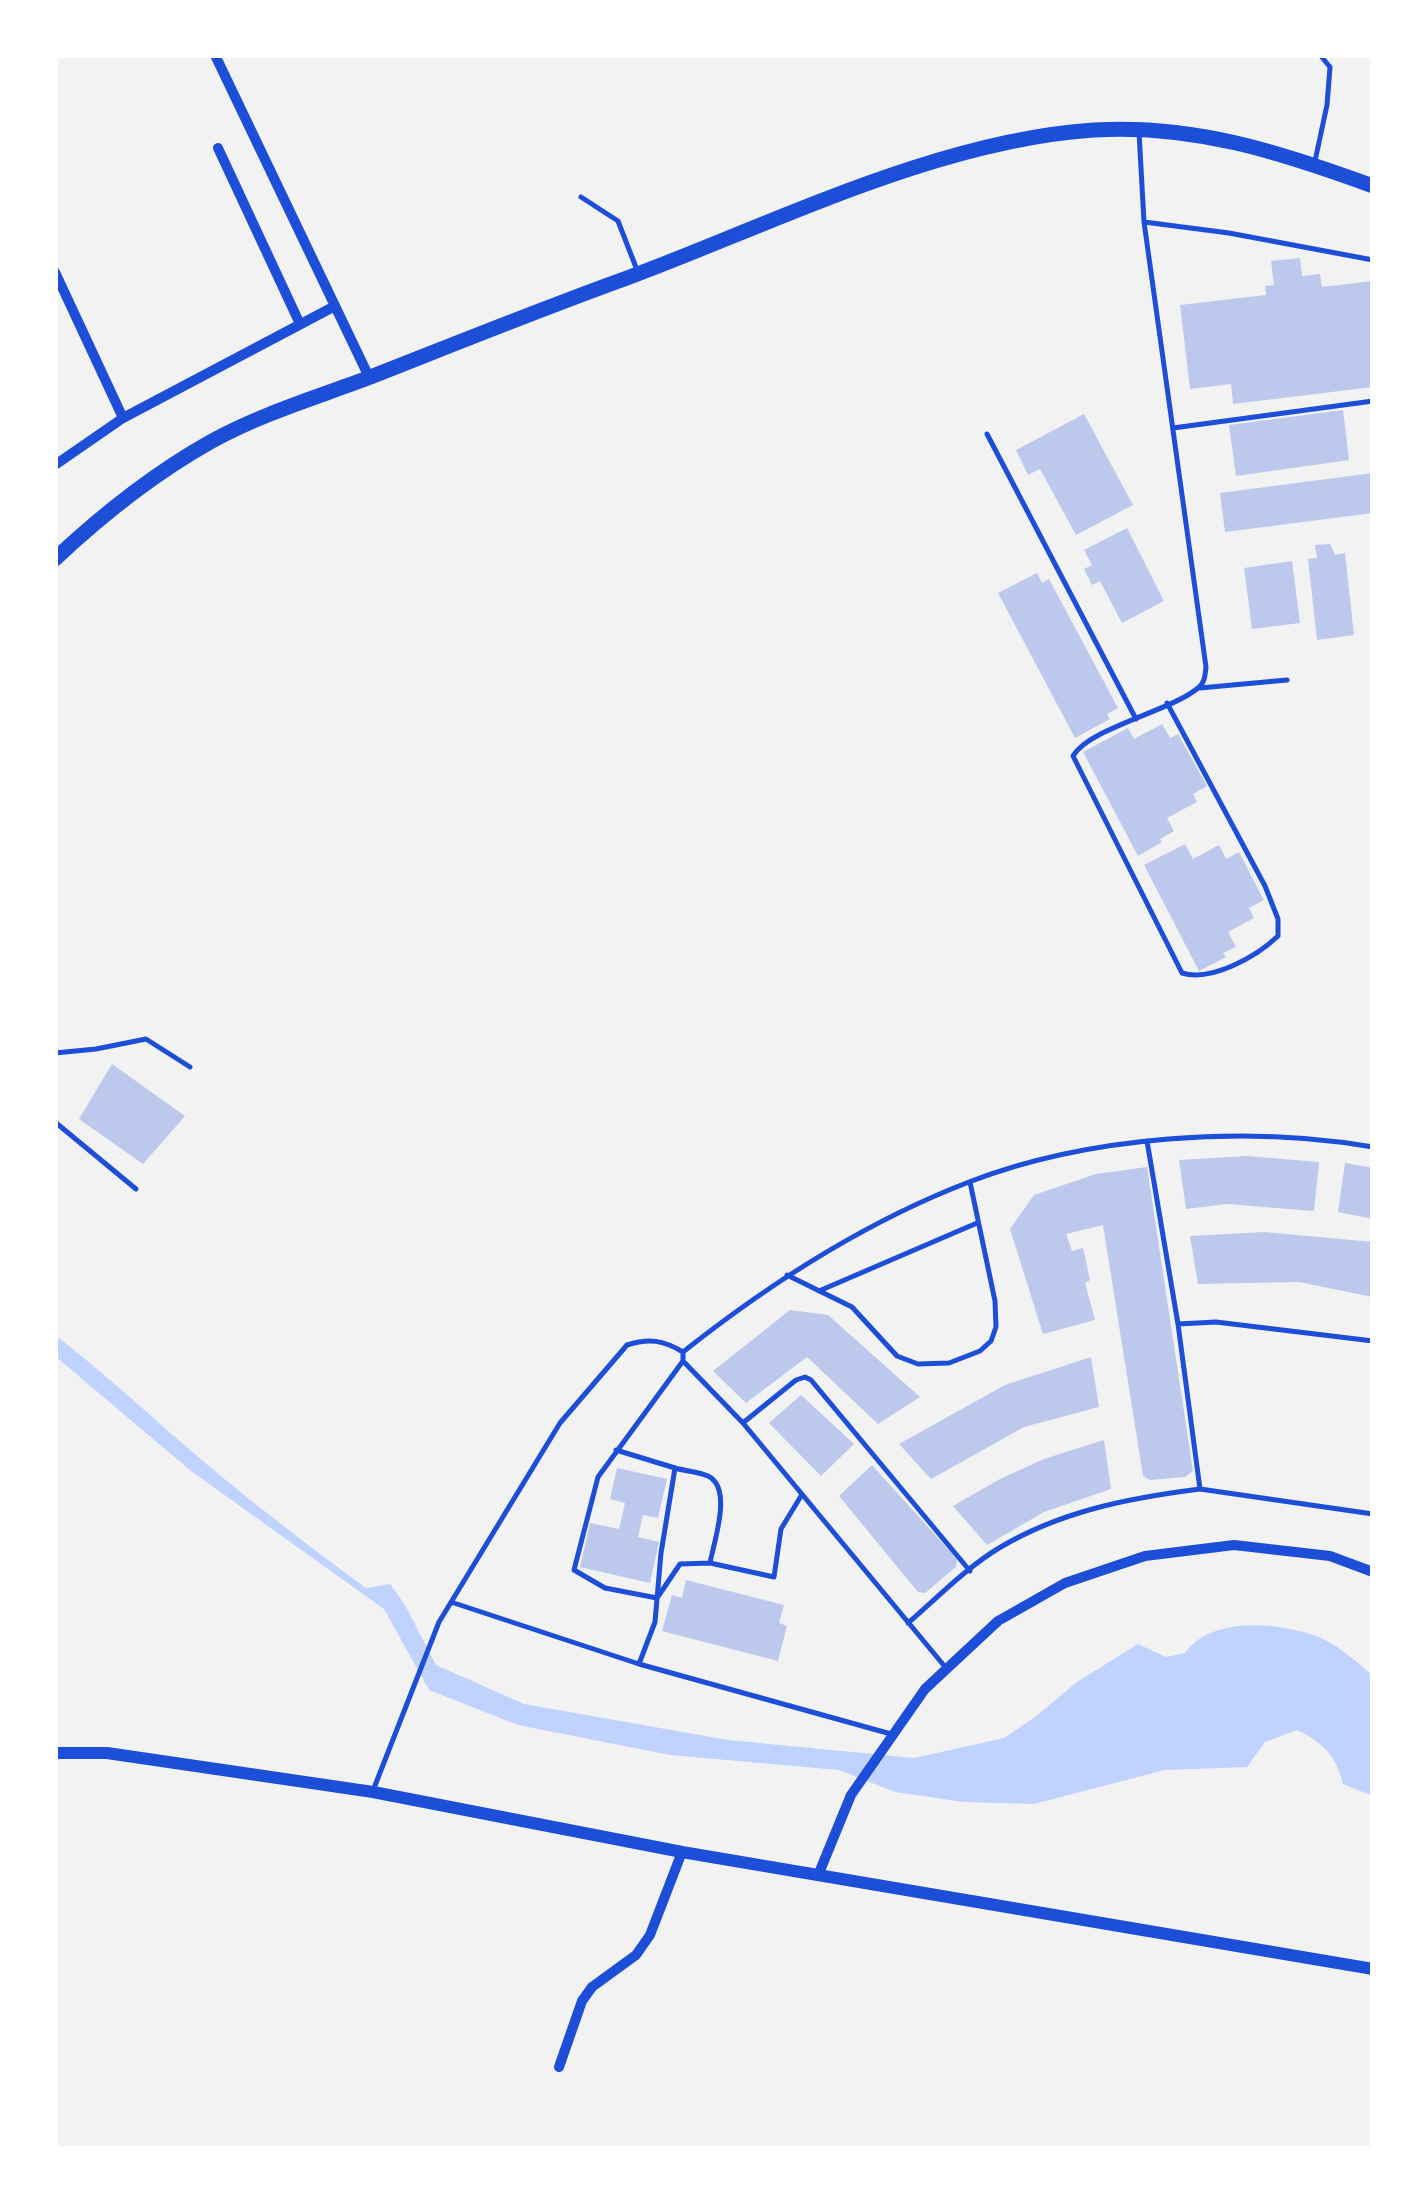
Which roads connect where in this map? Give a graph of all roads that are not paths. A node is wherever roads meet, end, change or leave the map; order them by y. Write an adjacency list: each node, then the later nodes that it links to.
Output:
1 (215, 55): 12 (street)
2 (1320, 55): 5 (lane)
3 (1139, 129): 5 (main road); 8 (lane); 11 (main road)
4 (218, 148): 13 (street)
5 (1314, 164): 6 (main road)
6 (1373, 186)
7 (581, 197): 11 (lane)
8 (1144, 222): 9 (lane); 17 (lane)
9 (1373, 260)
10 (55, 272): 16 (street)
11 (638, 273): 14 (main road)
12 (335, 306): 13 (street); 14 (street)
13 (300, 324): 16 (street)
14 (369, 377): 20 (main road)
15 (1373, 400): 17 (lane)
16 (123, 418): 19 (street)
17 (1173, 428): 22 (lane)
18 (987, 434): 24 (lane)
19 (55, 464)
20 (55, 559)
21 (1287, 680): 22 (lane)
22 (1198, 688): 23 (lane)
23 (1167, 703): 24 (lane); 24 (lane)
24 (1136, 719)
25 (55, 1053): 26 (lane)
26 (190, 1067)
27 (55, 1122): 31 (lane)
28 (1147, 1142): 29 (lane); 30 (lane); 35 (lane)
29 (1373, 1147)
30 (970, 1181): 32 (lane); 33 (lane)
31 (136, 1189)
32 (978, 1222): 34 (lane); 34 (lane)
33 (787, 1275): 34 (lane); 37 (lane)
34 (820, 1290)
35 (1178, 1324): 36 (lane); 42 (lane)
36 (1373, 1341)
37 (682, 1352): 38 (lane); 49 (lane)
38 (683, 1362): 39 (lane); 40 (lane)
39 (743, 1423): 43 (lane); 46 (lane)
40 (616, 1450): 41 (lane); 48 (lane)
41 (675, 1468): 45 (lane); 48 (lane)
42 (1200, 1489): 44 (lane); 46 (lane)
43 (802, 1496): 45 (lane); 50 (lane)
44 (1373, 1514)
45 (710, 1562): 48 (lane)
46 (970, 1571): 50 (lane)
47 (1373, 1572): 52 (street)
48 (656, 1598): 51 (lane)
49 (453, 1602): 51 (lane); 55 (lane)
50 (908, 1623): 52 (lane)
51 (639, 1664): 53 (lane)
52 (946, 1668): 53 (street)
53 (891, 1734): 57 (street)
54 (55, 1753): 55 (street)
55 (373, 1792): 56 (street)
56 (682, 1852): 57 (street); 59 (street)
57 (819, 1873): 58 (street)
58 (1373, 1969)
59 (559, 2067)

